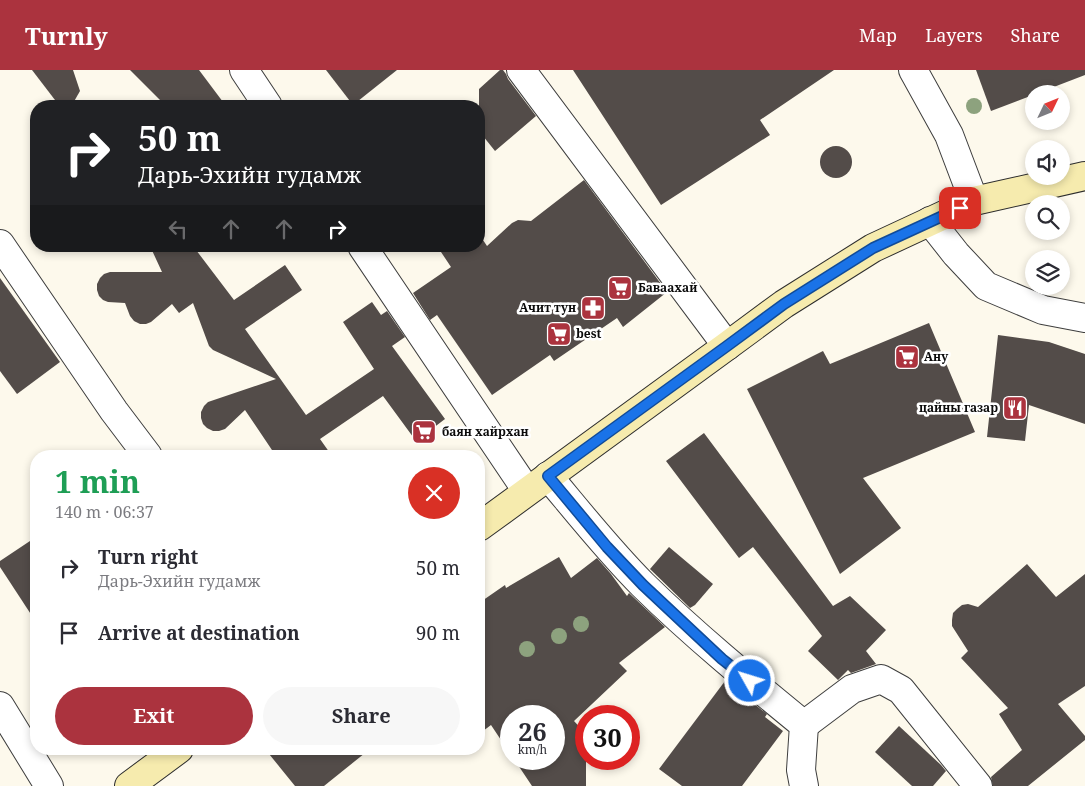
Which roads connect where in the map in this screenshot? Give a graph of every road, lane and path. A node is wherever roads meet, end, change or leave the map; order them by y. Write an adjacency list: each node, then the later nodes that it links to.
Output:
1 (244, 70): 4 (street)
2 (521, 70): 11 (street)
3 (912, 70): 6 (street)
4 (264, 100)
5 (1085, 176): 6 (main road)
6 (974, 201): 7 (main road)
7 (930, 221): 10 (street); 11 (main road)
8 (0, 244): 12 (street)
9 (366, 252): 13 (street)
10 (1085, 318)
11 (727, 346): 13 (main road)
12 (144, 450)
13 (538, 484): 14 (main road); 16 (street)
14 (485, 522)
15 (0, 706): 18 (street)
16 (804, 725): 22 (street); 23 (street)
17 (30, 755): 20 (street)
18 (30, 755)
19 (171, 755): 21 (main road)
20 (49, 786)
21 (130, 786)
22 (804, 786)
23 (978, 786)

